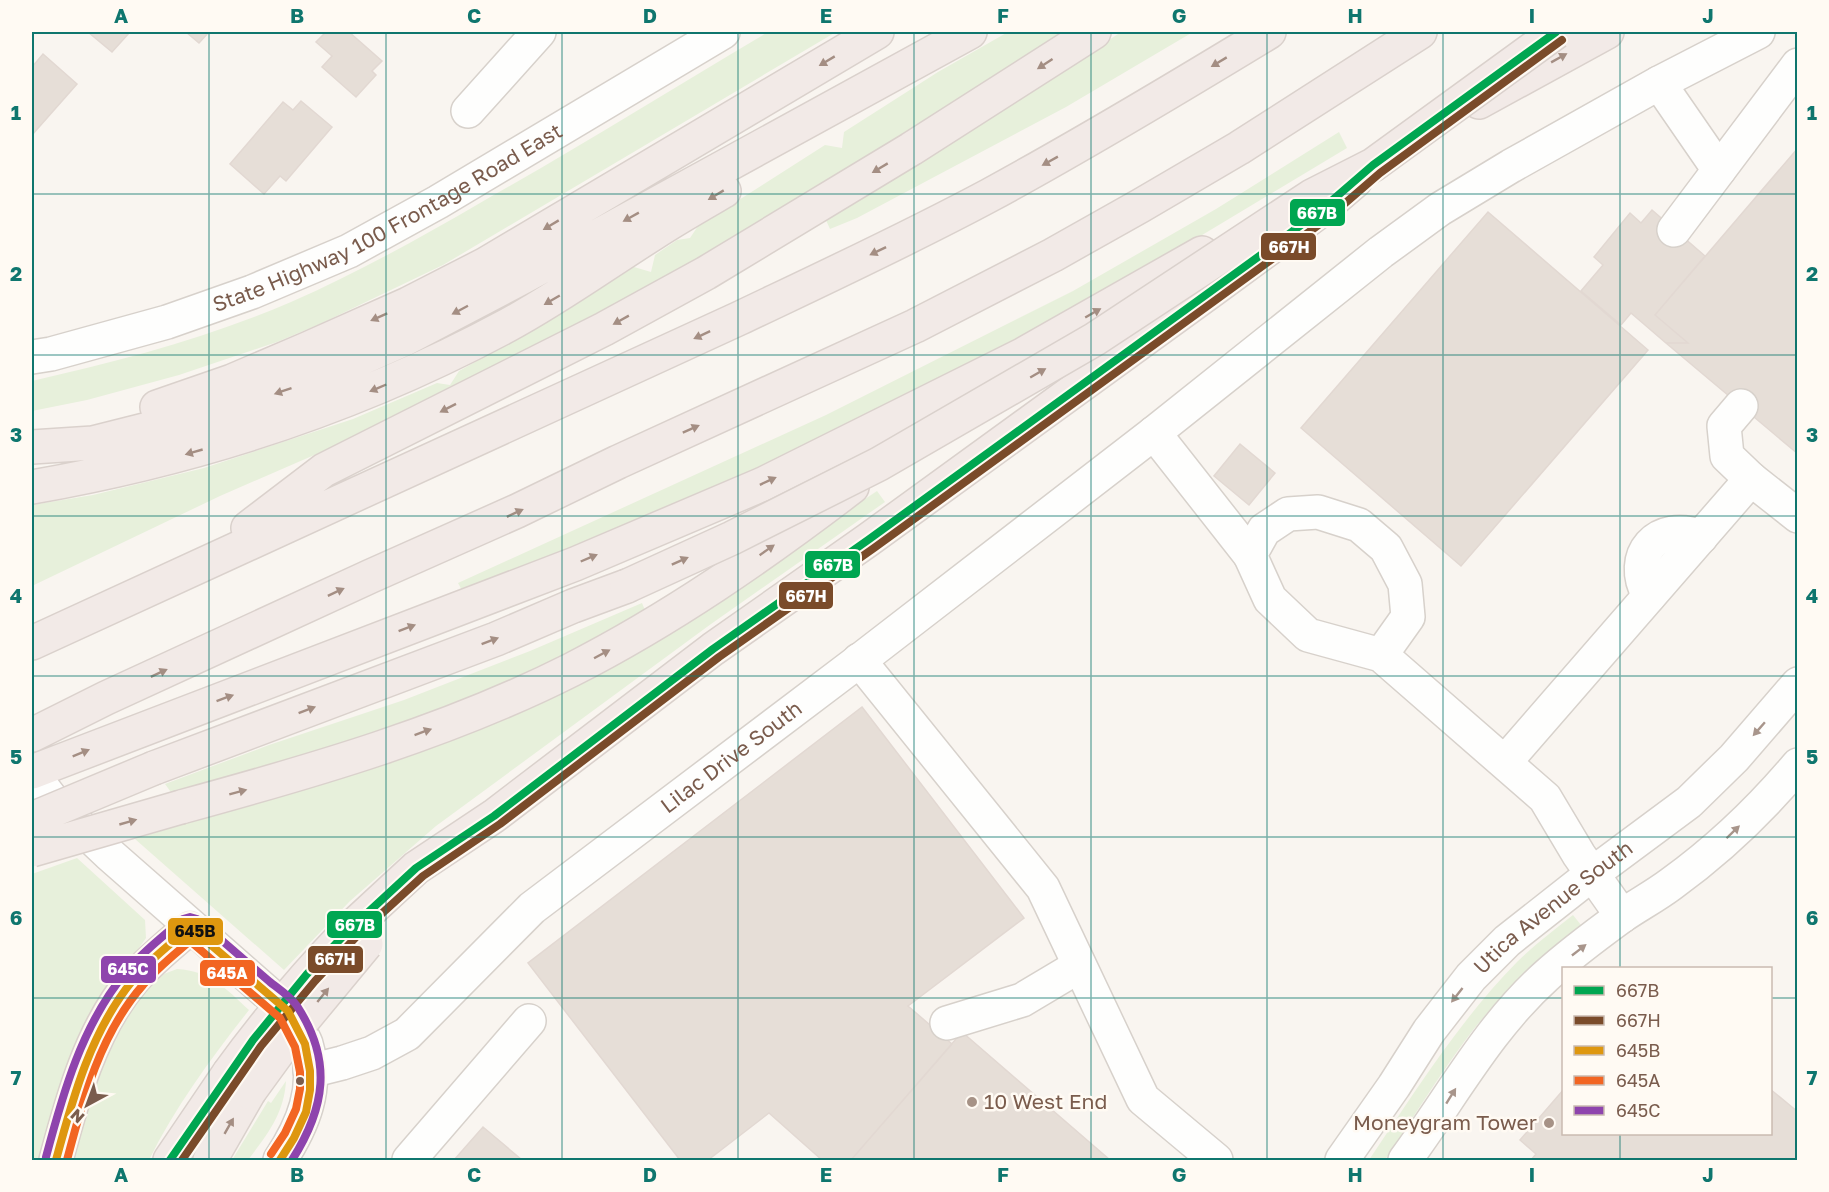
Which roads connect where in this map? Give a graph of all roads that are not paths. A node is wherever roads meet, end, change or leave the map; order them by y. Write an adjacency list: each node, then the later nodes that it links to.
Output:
1 (539, 32): 14 (street)
2 (723, 32): 19 (street, State Highway 100 Frontage Road East)
3 (877, 32): 22 (highway, one-way to 22)
4 (970, 32): 11 (highway)
5 (1094, 32): 28 (highway, one-way to 28)
6 (1269, 32): 28 (highway, one-way to 28)
7 (1420, 32): 33 (highway, one-way to 7)
8 (1556, 32): 15 (highway, bridge)
9 (1607, 32): 18 (highway, one-way to 9)
10 (1758, 32): 13 (street, Lilac Drive South)
11 (922, 58): 23 (highway, one-way to 23); 25 (highway, one-way to 25)
12 (1797, 65): 16 (street)
13 (1659, 83): 16 (street); 21 (street, Lilac Drive South)
14 (468, 111)
15 (1373, 165): 37 (highway, one-way to 15, bridge); 46 (highway, one-way to 15, bridge)
16 (1719, 170): 17 (street)
17 (1674, 230)
18 (1024, 354): 36 (highway, one-way to 18); 38 (highway, one-way to 18, bridge)
19 (32, 357)
20 (1741, 406): 24 (street)
21 (1154, 433): 27 (street); 31 (street, Lilac Drive South)
22 (32, 442)
23 (32, 447)
24 (1752, 479): 26 (street); 34 (street)
25 (32, 487)
26 (1797, 516)
27 (1250, 555): 30 (street); 30 (street)
28 (194, 568): 29 (highway)
29 (46, 636)
30 (1381, 655): 34 (street)
31 (859, 660): 42 (street); 45 (street, Lilac Drive South)
32 (1797, 684): 39 (street, Utica Avenue South, one-way to 39)
33 (32, 735)
34 (1505, 762): 39 (street)
35 (1797, 765): 40 (street, one-way to 35)
36 (32, 773): 41 (street)
37 (32, 819)
38 (32, 850)
39 (1592, 873): 40 (street); 53 (street, Utica Avenue South, one-way to 53)
40 (1622, 916): 54 (street, one-way to 40)
41 (190, 927): 45 (street); 47 (highway)
42 (1079, 966): 44 (street); 52 (street)
43 (529, 1021): 51 (street)
44 (946, 1023)
45 (310, 1071): 50 (street)
46 (239, 1082): 48 (highway); 49 (highway, one-way to 46)
47 (56, 1161)
48 (170, 1161)
49 (210, 1161)
50 (280, 1161)
51 (409, 1161)
52 (1216, 1161)
53 (1342, 1161)
54 (1405, 1161)

